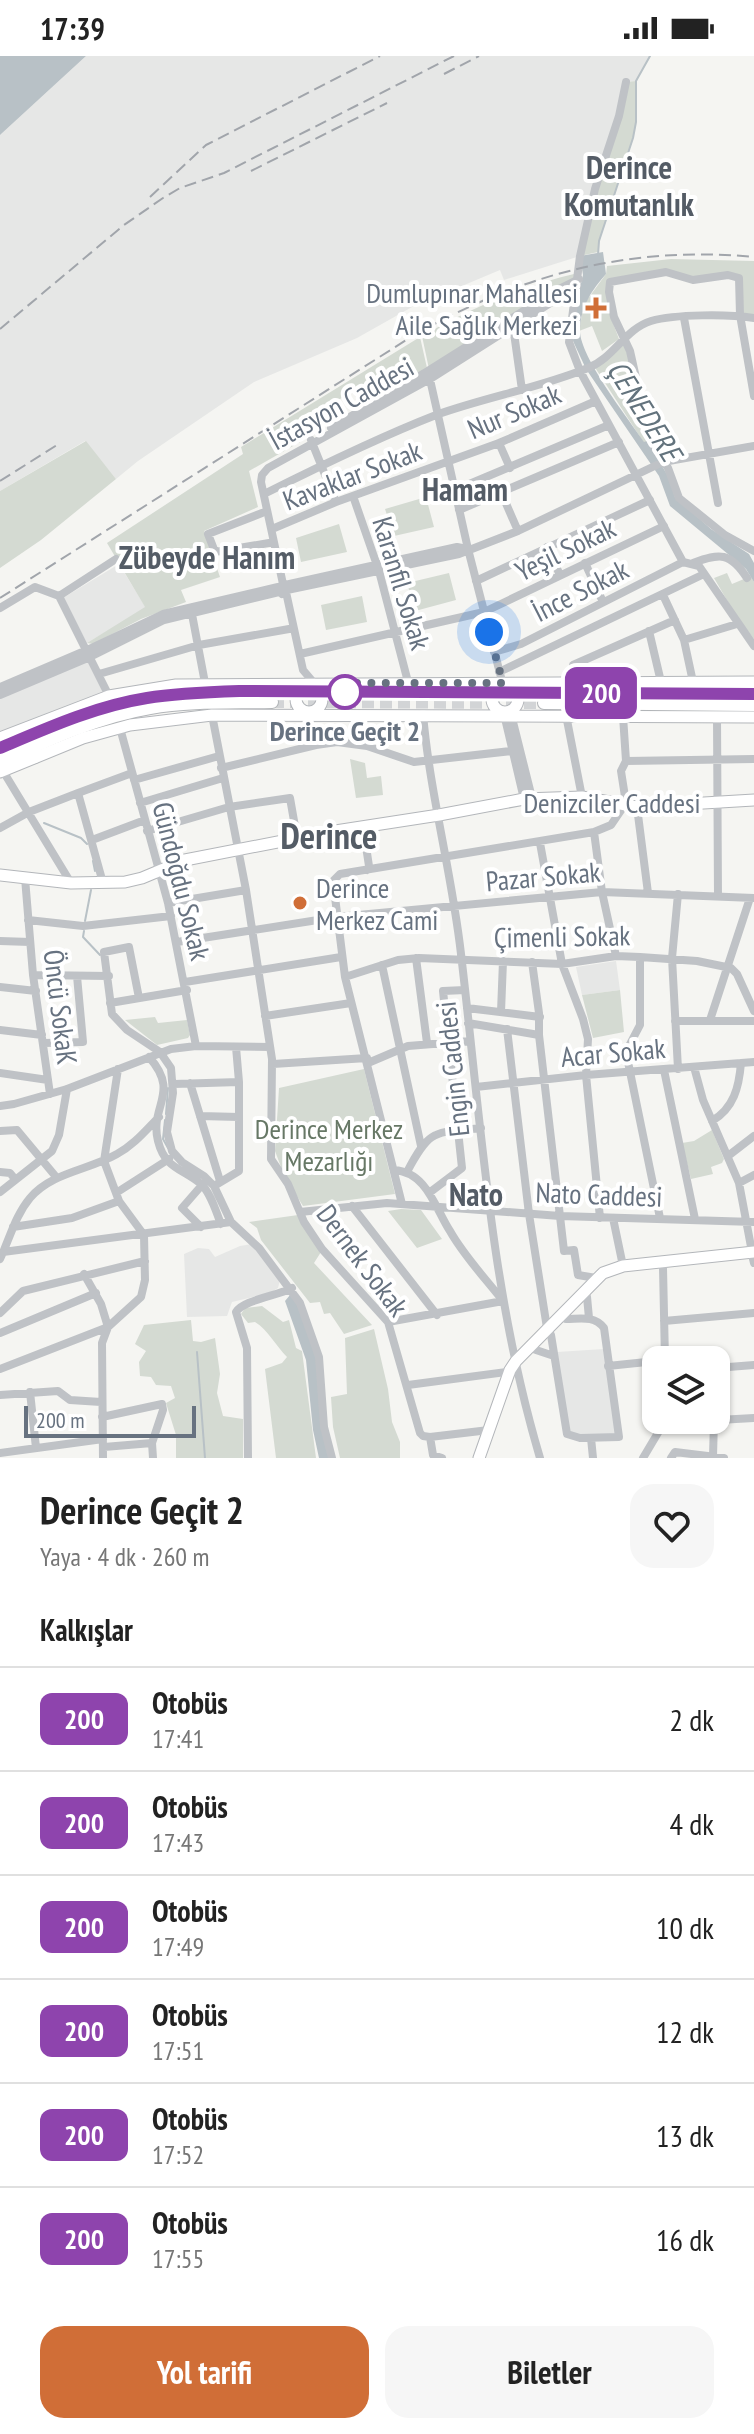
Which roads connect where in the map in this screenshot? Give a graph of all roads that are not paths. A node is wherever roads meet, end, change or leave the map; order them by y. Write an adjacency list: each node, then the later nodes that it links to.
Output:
1 (626, 82): 2 (street)
2 (579, 279): 6 (street, İstasyon Caddesi); 8 (street); 9 (street, İstasyon Caddesi)
3 (740, 315): 4 (street); 5 (street); 7 (street); 11 (street)
4 (684, 318): 7 (street); 19 (street)
5 (754, 318)
6 (513, 326): 9 (street, İstasyon Caddesi); 10 (street)
7 (625, 340): 8 (street); 21 (street)
8 (586, 368): 10 (street); 12 (street)
9 (429, 375): 13 (street); 15 (street, İstasyon Caddesi)
10 (522, 390): 13 (street)
11 (754, 396)
12 (596, 401): 14 (street); 17 (street, Nur Sokak)
13 (438, 415): 20 (street); 22 (street)
14 (609, 425): 16 (street); 23 (street)
15 (312, 441): 22 (street); 28 (street, İstasyon Caddesi); 34 (street, İstasyon Caddesi)
16 (619, 442): 24 (street); 25 (street)
17 (499, 443): 20 (street, Nur Sokak); 23 (street)
18 (754, 446): 19 (street)
19 (708, 454): 21 (street); 32 (street)
20 (449, 462): 26 (street); 29 (street, Kavaklar Sokak)
21 (663, 462): 24 (street); 41 (street)
22 (322, 465): 28 (street); 31 (street)
23 (508, 469): 25 (street); 26 (street)
24 (636, 474): 30 (street); 37 (street)
25 (513, 488): 27 (street)
26 (455, 490): 33 (street)
27 (501, 492): 33 (street); 37 (street)
28 (264, 494): 36 (street, İstasyon Caddesi)
29 (353, 496): 31 (street, Kavaklar Sokak); 45 (street, Karanfil Sokak)
30 (650, 500): 35 (street); 39 (street)
31 (336, 502): 36 (street, Kavaklar Sokak)
32 (718, 503)
33 (459, 510): 40 (street)
34 (262, 513): 38 (street, İstasyon Caddesi); 38 (street)
35 (664, 526): 43 (street); 44 (street, Yeşil Sokak)
36 (272, 529): 50 (street, İstasyon Caddesi)
37 (518, 531): 40 (street)
38 (269, 543): 50 (street, İstasyon Caddesi)
39 (547, 547): 47 (street); 49 (street)
40 (468, 549): 45 (street); 49 (street)
41 (753, 552)
42 (116, 559): 52 (street)
43 (688, 562): 46 (street); 48 (street); 53 (street, İnce Sokak)
44 (585, 563): 47 (street, Yeşil Sokak); 54 (street)
45 (377, 568): 50 (street); 63 (street, Karanfil Sokak)
46 (704, 574): 51 (street); 60 (street)
47 (560, 575): 57 (street, Yeşil Sokak)
48 (747, 578)
49 (476, 581): 57 (street)
50 (282, 588): 56 (street); 61 (street, İstasyon Caddesi); 69 (street)
51 (663, 595): 58 (street); 59 (street)
52 (59, 596): 55 (street); 68 (street)
53 (616, 596): 54 (street, İnce Sokak); 58 (street)
54 (603, 602): 67 (street, İnce Sokak)
55 (0, 608)
56 (191, 610): 66 (street); 68 (street)
57 (484, 612): 63 (street, Yeşil Sokak); 67 (street)
58 (622, 614): 71 (street)
59 (675, 620): 62 (street); 64 (street)
60 (737, 624): 64 (street); 65 (street)
61 (289, 629): 66 (street); 78 (street, İstasyon Caddesi)
62 (649, 631): 73 (street); 74 (street)
63 (397, 634): 69 (street, Yeşil Sokak); 72 (street, Karanfil Sokak)
64 (684, 640): 75 (street)
65 (753, 643)
66 (199, 645): 70 (street); 77 (street)
67 (494, 652): 71 (street)
68 (89, 654): 70 (street); 79 (street); 82 (street)
69 (300, 654): 78 (street)
70 (99, 674): 83 (street)
71 (502, 681): 72 (main road); 80 (main road); 88 (main road); 88 (main road)
72 (408, 682): 78 (main road)
73 (573, 682): 74 (main road); 80 (main road)
74 (661, 682): 75 (main road)
75 (693, 682): 76 (main road)
76 (754, 682)
77 (205, 683): 83 (main road); 84 (main road)
78 (307, 684): 84 (main road); 86 (main road); 86 (main road)
79 (0, 687)
80 (543, 693): 81 (highway); 85 (highway); 89 (main road)
81 (754, 694)
82 (0, 695)
83 (109, 696): 96 (main road)
84 (275, 698): 86 (main road); 90 (main road); 97 (highway); 105 (highway)
85 (754, 705)
86 (310, 713): 87 (main road)
87 (424, 714): 88 (main road); 103 (street, Engin Caddesi)
88 (504, 714): 89 (main road); 98 (street)
89 (535, 714): 91 (main road)
90 (209, 715): 95 (main road); 99 (street, Dernek Sokak)
91 (566, 715): 92 (main road); 110 (street)
92 (623, 716): 93 (main road); 104 (street)
93 (715, 717): 94 (main road); 101 (street)
94 (754, 717)
95 (120, 728): 100 (main road); 107 (street, Gündoğdu Sokak)
96 (0, 737)
97 (0, 748)
98 (517, 750): 103 (street); 111 (street)
99 (216, 756): 106 (street, Dernek Sokak); 107 (street); 108 (street, Dernek Sokak)
100 (35, 757): 105 (highway)
101 (716, 759): 102 (street); 104 (street); 113 (street)
102 (754, 759)
103 (430, 760): 106 (street); 118 (street, Engin Caddesi)
104 (626, 761): 116 (street)
105 (1, 768): 117 (street)
106 (221, 768): 108 (street, Dernek Sokak)
107 (133, 777): 109 (street); 114 (street, Gündoğdu Sokak)
108 (220, 779): 114 (street); 115 (street, Dernek Sokak)
109 (78, 793): 117 (street); 125 (street)
110 (582, 797): 111 (main road, Denizciler Caddesi); 116 (main road, Denizciler Caddesi)
111 (528, 798): 118 (main road, Denizciler Caddesi)
112 (754, 800): 113 (main road, Denizciler Caddesi)
113 (716, 802): 116 (main road, Denizciler Caddesi); 139 (street)
114 (140, 803): 119 (street, Gündoğdu Sokak)
115 (227, 807): 122 (street); 124 (street); 127 (street, Dernek Sokak)
116 (631, 807): 123 (street); 137 (street)
117 (29, 812): 121 (street); 133 (street)
118 (439, 815): 120 (main road, Denizciler Caddesi); 128 (street, Engin Caddesi)
119 (145, 820): 122 (street, Gündoğdu Sokak); 125 (street)
120 (363, 827): 124 (main road, Denizciler Caddesi); 129 (street)
121 (0, 828)
122 (147, 831): 130 (street, Gündoğdu Sokak)
123 (594, 832): 126 (street); 136 (street)
124 (297, 838): 127 (main road, Denizciler Caddesi)
125 (92, 840): 134 (street)
126 (540, 843): 128 (street); 140 (street)
127 (236, 850): 130 (main road, Denizciler Caddesi); 135 (street, Dernek Sokak)
128 (448, 858): 129 (street); 143 (street, Engin Caddesi)
129 (367, 870): 145 (street)
130 (159, 871): 134 (main road, Denizciler Caddesi); 142 (street, Gündoğdu Sokak)
131 (0, 875): 132 (main road, Denizciler Caddesi)
132 (25, 878): 133 (main road, Denizciler Caddesi); 146 (street, Öncü SokaK)
133 (71, 883): 134 (main road, Denizciler Caddesi)
134 (103, 883)
135 (245, 890): 142 (street); 147 (street, Dernek Sokak)
136 (602, 892): 137 (street, Pazar Sokak); 140 (street, Pazar Sokak); 151 (street)
137 (648, 893): 138 (street, Pazar Sokak)
138 (678, 894): 139 (street, Pazar Sokak); 155 (street)
139 (715, 896): 141 (street, Pazar Sokak)
140 (550, 898): 143 (street, Pazar Sokak); 159 (street)
141 (752, 898): 161 (street)
142 (168, 903): 144 (street, Gündoğdu Sokak)
143 (456, 906): 145 (street, Pazar Sokak); 156 (street, Engin Caddesi)
144 (171, 916): 146 (street); 150 (street, Gündoğdu Sokak)
145 (337, 917): 147 (street, Pazar Sokak); 152 (street)
146 (28, 920): 149 (street, Öncü SokaK)
147 (252, 931): 150 (street, Pazar Sokak); 162 (street, Dernek Sokak)
148 (0, 941): 149 (street)
149 (30, 942): 163 (street, Öncü SokaK)
150 (177, 942): 167 (street, Gündoğdu Sokak)
151 (616, 956): 153 (street, Çimenli Sokak); 159 (street, Çimenli Sokak)
152 (341, 957): 162 (street); 166 (street)
153 (640, 957): 155 (street, Çimenli Sokak); 204 (street)
154 (416, 958): 156 (street, Çimenli Sokak); 160 (street, Çimenli Sokak); 189 (street)
155 (672, 958): 161 (street, Çimenli Sokak); 180 (street)
156 (462, 959): 157 (street, Çimenli Sokak); 169 (street, Engin Caddesi)
157 (503, 961): 158 (street, Çimenli Sokak); 176 (street)
158 (532, 962): 159 (street, Çimenli Sokak); 178 (street)
159 (562, 964): 206 (street)
160 (382, 965): 166 (street, Çimenli Sokak); 193 (street)
161 (726, 966): 175 (street); 179 (street)
162 (257, 969): 167 (street); 177 (street, Dernek Sokak); 192 (street, Dernek Sokak)
163 (33, 975): 164 (street); 170 (street, Öncü SokaK)
164 (77, 976): 165 (street); 186 (street)
165 (109, 976): 171 (street); 172 (street)
166 (345, 977): 173 (street)
167 (186, 986): 171 (street); 190 (street, Gündoğdu Sokak)
168 (0, 987): 170 (street)
169 (465, 990): 174 (street, Engin Caddesi); 188 (street)
170 (36, 991): 186 (street, Öncü SokaK)
171 (139, 998): 172 (street)
172 (110, 1003): 194 (street)
173 (351, 1003): 177 (street); 196 (street)
174 (467, 1008): 176 (street); 182 (street, Engin Caddesi)
175 (754, 1011)
176 (501, 1012): 178 (street)
177 (265, 1016): 192 (street, Dernek Sokak)
178 (540, 1017): 185 (street)
179 (710, 1020): 180 (street); 181 (street)
180 (675, 1021): 202 (street)
181 (754, 1021)
182 (468, 1023): 183 (street); 187 (street, Engin Caddesi)
183 (507, 1029): 185 (street); 213 (street)
184 (0, 1030): 186 (street)
185 (539, 1035): 209 (street)
186 (43, 1039): 208 (street, Öncü SokaK)
187 (470, 1041): 188 (street); 214 (street, Engin Caddesi)
188 (450, 1042): 189 (street); 223 (street)
189 (427, 1043): 193 (street)
190 (196, 1046): 191 (street); 194 (street)
191 (236, 1047): 192 (street); 210 (street)
192 (268, 1047): 199 (street, Dernek Sokak); 207 (street, Dernek Sokak)
193 (401, 1048): 196 (street); 226 (street)
194 (160, 1052): 195 (street); 212 (street)
195 (149, 1057): 201 (street); 219 (street)
196 (367, 1060): 199 (street); 231 (street)
197 (754, 1062): 198 (street, Acar Sokak)
198 (741, 1063): 200 (street, Acar Sokak); 221 (street)
199 (273, 1064): 207 (street, Dernek Sokak)
200 (694, 1067): 202 (street, Acar Sokak); 221 (street)
201 (118, 1069): 215 (street); 230 (street)
202 (678, 1069): 203 (street, Acar Sokak)
203 (664, 1070): 204 (street, Acar Sokak); 253 (street)
204 (630, 1072): 206 (street, Acar Sokak); 252 (street)
205 (0, 1073): 208 (street)
206 (586, 1075): 209 (street, Acar Sokak); 250 (street)
207 (273, 1078): 247 (street, Dernek Sokak)
208 (48, 1080): 216 (street, Öncü SokaK)
209 (544, 1080): 213 (street, Acar Sokak); 249 (street)
210 (239, 1082): 211 (street); 220 (street)
211 (190, 1083): 212 (street); 218 (street)
212 (174, 1084): 228 (street)
213 (512, 1084): 214 (street, Acar Sokak); 248 (street)
214 (476, 1087): 222 (street, Engin Caddesi)
215 (67, 1089): 216 (street); 229 (street)
216 (50, 1094): 217 (street)
217 (0, 1106)
218 (200, 1116): 220 (street); 238 (street)
219 (159, 1117): 228 (street); 230 (street)
220 (239, 1117): 238 (street)
221 (712, 1121): 227 (street)
222 (481, 1128): 223 (street); 246 (street, Engin Caddesi)
223 (457, 1130): 226 (street); 241 (street)
224 (0, 1131): 229 (street)
225 (754, 1136): 227 (street)
226 (421, 1146): 233 (street)
227 (728, 1156): 237 (street)
228 (171, 1158): 238 (street); 239 (street); 242 (street)
229 (43, 1159): 235 (street); 236 (street)
230 (104, 1161): 235 (street); 242 (street)
231 (394, 1170): 233 (street); 243 (street)
232 (0, 1172): 236 (street)
233 (407, 1172): 241 (street)
234 (754, 1175): 237 (street)
235 (57, 1178): 256 (street)
236 (15, 1179): 240 (street)
237 (739, 1183): 254 (street)
238 (217, 1184): 255 (street)
239 (202, 1185): 255 (street); 257 (street)
240 (0, 1192)
241 (429, 1193): 245 (street)
242 (117, 1197): 256 (street); 258 (street)
243 (402, 1204): 244 (street, Nato Caddesi); 245 (street, Nato Caddesi)
244 (352, 1206): 247 (street, Nato Caddesi); 272 (street)
245 (438, 1209): 246 (street, Nato Caddesi); 269 (street)
246 (488, 1211): 248 (street, Nato Caddesi); 269 (street, Engin Caddesi)
247 (300, 1212): 276 (street, Dernek Sokak)
248 (529, 1214): 249 (street, Nato Caddesi); 279 (street)
249 (560, 1216): 250 (street, Nato Caddesi); 265 (street)
250 (600, 1218): 251 (street, Nato Caddesi)
251 (613, 1218): 252 (street, Nato Caddesi); 262 (street)
252 (660, 1218): 253 (street, Nato Caddesi)
253 (695, 1219): 254 (street, Nato Caddesi)
254 (751, 1221): 260 (street)
255 (226, 1223): 257 (street); 266 (street)
256 (13, 1227): 259 (street)
257 (201, 1227): 258 (street)
258 (144, 1235): 259 (street); 261 (street)
259 (2, 1256)
260 (753, 1257): 262 (main road); 263 (main road)
261 (145, 1261): 264 (street); 277 (street)
262 (623, 1266): 265 (main road)
263 (663, 1268): 268 (main road); 275 (street)
264 (84, 1274): 267 (street); 271 (street)
265 (596, 1278): 279 (main road)
266 (292, 1288): 312 (street); 313 (street)
267 (96, 1293): 277 (street); 278 (street)
268 (587, 1297): 273 (street); 274 (main road)
269 (503, 1301): 272 (street); 287 (street, Engin Caddesi)
270 (754, 1313): 275 (street)
271 (0, 1315): 278 (street)
272 (437, 1315): 276 (street)
273 (589, 1318): 274 (street); 285 (street)
274 (566, 1319): 279 (main road)
275 (664, 1321): 280 (street)
276 (388, 1322): 289 (street, Dernek Sokak)
277 (108, 1327): 288 (street); 294 (street)
278 (3, 1331)
279 (549, 1332): 281 (main road); 282 (street); 287 (main road)
280 (665, 1346)
281 (536, 1350): 282 (street); 287 (main road)
282 (554, 1356): 302 (street)
283 (642, 1362): 285 (street)
284 (754, 1365): 286 (street)
285 (608, 1366): 302 (street)
286 (730, 1367)
287 (515, 1368): 289 (street); 291 (main road); 293 (street, Engin Caddesi); 298 (main road)
288 (0, 1369)
289 (408, 1385): 301 (street, Dernek Sokak)
290 (30, 1392): 292 (street); 294 (street); 305 (street)
291 (510, 1392): 293 (street); 316 (main road)
292 (0, 1395)
293 (524, 1395): 317 (street, Engin Caddesi)
294 (101, 1402): 295 (street)
295 (102, 1417): 303 (street); 304 (street)
296 (754, 1418): 297 (street)
297 (730, 1420)
298 (489, 1430): 301 (street); 315 (main road)
299 (658, 1434): 319 (street)
300 (714, 1434): 309 (street)
301 (430, 1437): 314 (street, Dernek Sokak)
302 (591, 1438): 318 (street)
303 (104, 1443): 304 (street); 305 (street); 310 (street)
304 (152, 1443): 311 (street)
305 (36, 1448): 307 (street)
306 (0, 1453): 307 (street)
307 (12, 1455)
308 (699, 1456): 309 (street); 320 (street)
309 (713, 1456): 321 (street)
310 (103, 1458)
311 (153, 1458)
312 (248, 1458)
313 (332, 1458)
314 (442, 1458)
315 (479, 1458)
316 (487, 1458)
317 (540, 1458)
318 (593, 1458)
319 (643, 1458)
320 (671, 1458)
321 (724, 1458)

